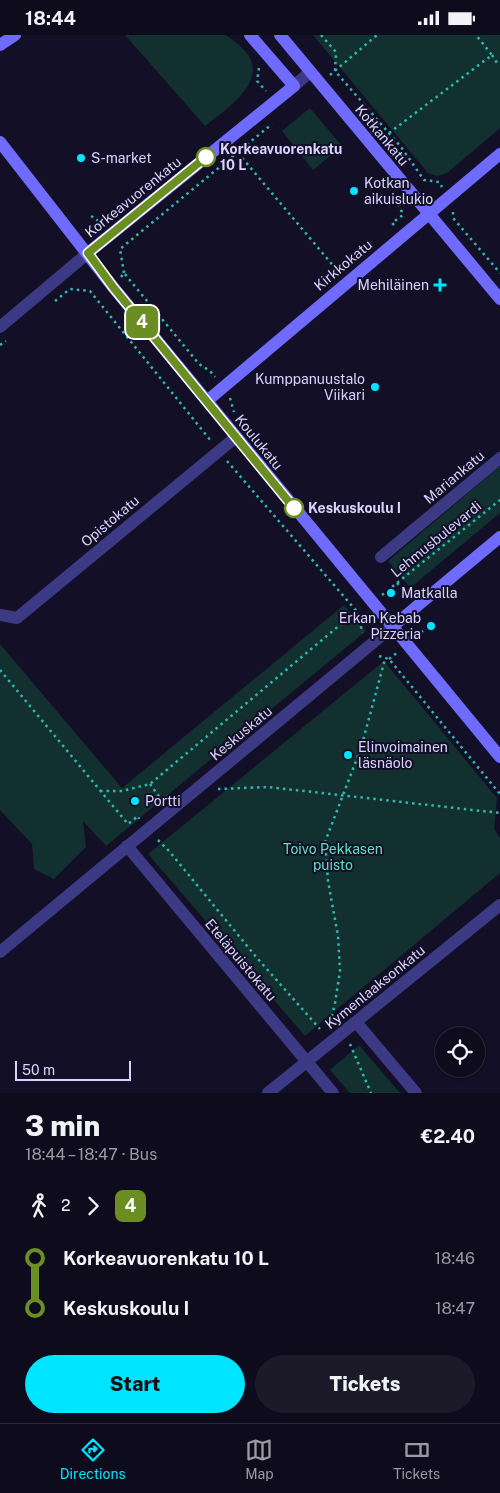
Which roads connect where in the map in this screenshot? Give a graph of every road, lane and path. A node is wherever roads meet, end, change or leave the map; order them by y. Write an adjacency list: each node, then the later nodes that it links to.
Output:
1 (15, 35): 7 (main road)
2 (250, 35): 14 (main road)
3 (280, 35): 12 (main road, Kotkankatu)
4 (322, 35): 11 (path)
5 (377, 35): 11 (path)
6 (476, 35): 8 (path)
7 (0, 45)
8 (492, 55): 9 (path); 17 (path)
9 (500, 61)
10 (259, 63): 15 (path)
11 (335, 71): 13 (path); 17 (path)
12 (310, 73): 13 (main road, Kotkankatu); 14 (street, Korkeavuorenkatu)
13 (320, 84): 22 (main road, Kotkankatu)
14 (294, 86): 15 (main road, Korkeavuorenkatu)
15 (275, 101): 23 (main road, Korkeavuorenkatu)
16 (278, 118): 19 (path)
17 (389, 133): 21 (path)
18 (0, 142): 23 (main road, Koulukatu)
19 (238, 153): 24 (path); 25 (path)
20 (500, 153): 21 (main road, Kirkkokatu)
21 (447, 198): 22 (main road, Kirkkokatu); 26 (path)
22 (429, 214): 27 (main road, Kotkankatu); 32 (main road, Kirkkokatu)
23 (88, 253): 29 (street, Korkeavuorenkatu); 32 (main road, Koulukatu)
24 (336, 269)
25 (124, 273)
26 (500, 273)
27 (500, 299)
28 (54, 302): 34 (path)
29 (0, 327)
30 (8, 339): 31 (path)
31 (0, 345)
32 (206, 401): 33 (main road, Koulukatu)
33 (236, 437): 34 (street, Opistokatu); 42 (main road, Koulukatu)
34 (218, 451): 40 (path); 41 (street, Opistokatu)
35 (500, 458): 38 (street, Mariankatu)
36 (500, 500): 39 (path, Lehmusbulevardi)
37 (500, 537): 42 (main road, Keskuskatu)
38 (380, 557)
39 (384, 593)
40 (359, 614): 43 (path); 47 (path)
41 (0, 615)
42 (392, 627): 43 (street, Keskuskatu); 46 (main road, Koulukatu)
43 (371, 645): 44 (path); 55 (street, Keskuskatu)
44 (385, 659): 50 (path); 51 (path)
45 (0, 669): 49 (path)
46 (500, 757)
47 (150, 784): 49 (path); 52 (path)
48 (214, 790): 51 (path)
49 (100, 791): 54 (path)
50 (500, 794)
51 (344, 796): 53 (path); 59 (path)
52 (160, 798)
53 (500, 813)
54 (138, 816)
55 (148, 829): 56 (street, Keskuskatu); 61 (path)
56 (127, 846): 58 (street, Keskuskatu); 63 (street, Eteläpuistokatu)
57 (500, 905): 60 (street, Kymenlaaksonkatu)
58 (0, 952)
59 (331, 1019)
60 (356, 1022): 62 (street, Kymenlaaksonkatu); 67 (street)
61 (320, 1029)
62 (342, 1033): 63 (street, Kymenlaaksonkatu); 66 (path)
63 (306, 1062): 64 (street, Kymenlaaksonkatu); 65 (street, Eteläpuistokatu)
64 (268, 1093)
65 (332, 1093)
66 (371, 1093)
67 (416, 1093)

